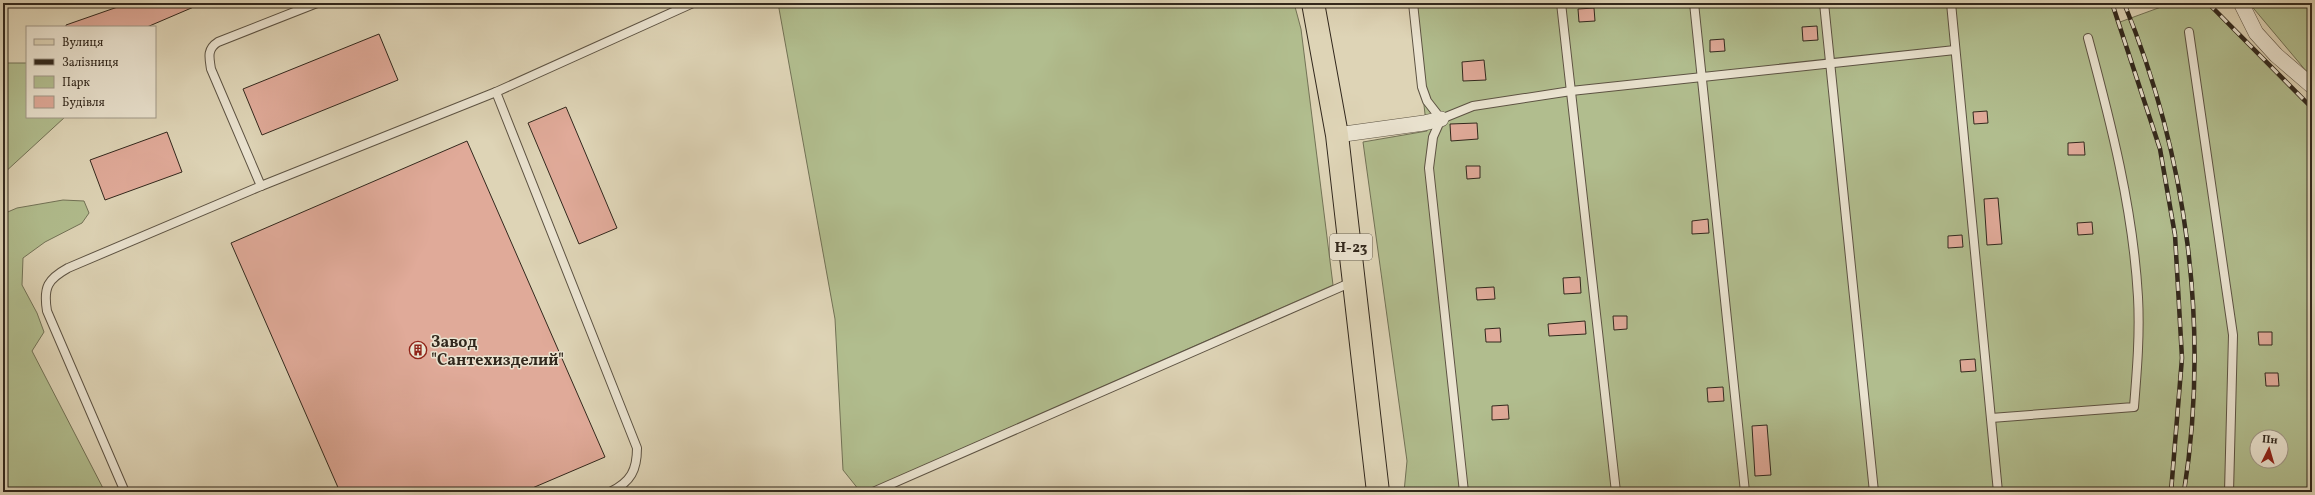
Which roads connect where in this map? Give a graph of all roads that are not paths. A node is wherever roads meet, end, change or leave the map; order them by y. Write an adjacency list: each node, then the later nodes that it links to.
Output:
1 (317, 3): 20 (lane)
2 (693, 3): 16 (lane)
3 (1313, 3): 19 (main road, Н-23)
4 (1413, 3): 18 (lane)
5 (1561, 3): 17 (lane)
6 (1694, 3): 14 (lane)
7 (1824, 3): 13 (lane)
8 (1950, 3): 12 (lane)
9 (2241, 3): 15 (street)
10 (2189, 32): 32 (lane)
11 (2088, 38): 22 (lane)
12 (1955, 50): 13 (lane); 22 (lane)
13 (1829, 63): 14 (lane); 30 (lane)
14 (1701, 78): 17 (lane); 29 (lane)
15 (2312, 86)
16 (496, 92): 20 (lane); 24 (lane)
17 (1571, 92): 18 (lane); 28 (lane)
18 (1441, 119): 19 (street); 27 (lane)
19 (1337, 135): 21 (main road, Н-23)
20 (261, 186): 23 (lane)
21 (1356, 281): 25 (lane); 26 (main road, Н-23)
22 (1991, 418): 31 (lane)
23 (125, 492)
24 (610, 492)
25 (873, 492)
26 (1378, 492)
27 (1464, 492)
28 (1616, 492)
29 (1745, 492)
30 (1874, 492)
31 (1998, 492)
32 (2229, 492)

